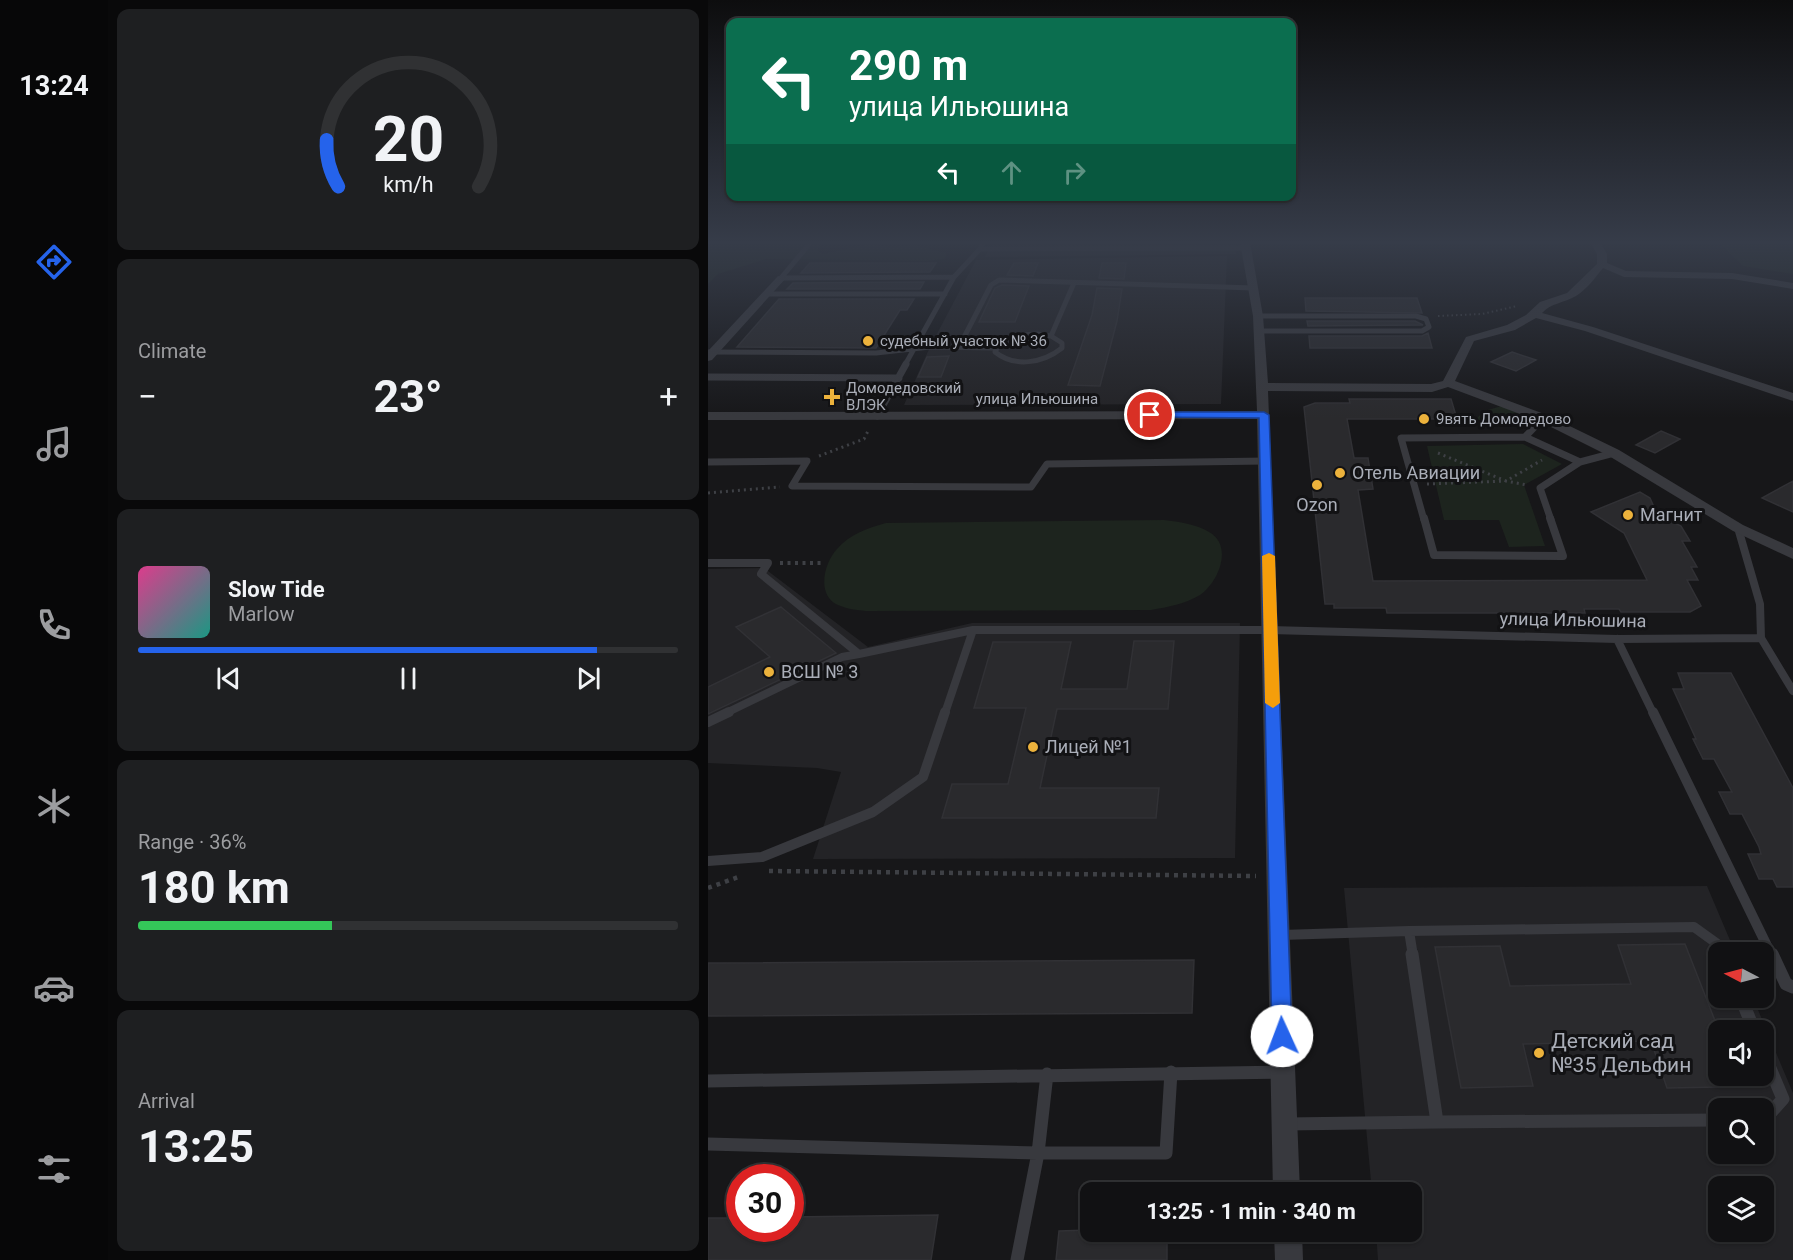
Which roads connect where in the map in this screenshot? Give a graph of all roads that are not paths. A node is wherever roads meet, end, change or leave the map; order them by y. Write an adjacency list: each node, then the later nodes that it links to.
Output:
1 (760, 301): 14 (street)
2 (941, 301): 12 (lane)
3 (984, 301): 11 (lane)
4 (1066, 301): 10 (lane)
5 (1256, 301): 8 (street)
6 (1559, 301): 7 (street)
7 (1537, 315): 17 (street); 19 (street)
8 (1258, 316): 9 (street); 9 (lane)
9 (1259, 330): 18 (street)
10 (1051, 336): 13 (lane); 13 (lane)
11 (959, 347): 12 (lane); 13 (lane)
12 (914, 348): 14 (lane); 16 (lane)
13 (996, 348)
14 (710, 354)
15 (708, 377): 16 (lane)
16 (898, 378): 22 (lane)
17 (1448, 383): 18 (street); 23 (street)
18 (1262, 387): 20 (street)
19 (1793, 397)
20 (1264, 415): 22 (street, улица Ильюшина); 26 (street)
21 (708, 416): 22 (street, улица Ильюшина)
22 (877, 416)
23 (1543, 418): 24 (lane); 25 (street)
24 (1525, 437): 28 (lane); 28 (lane)
25 (1614, 453): 28 (lane); 29 (street)
26 (1266, 461): 27 (lane); 33 (street)
27 (708, 462)
28 (1580, 462)
29 (1738, 528): 30 (street); 34 (lane)
30 (1793, 554)
31 (708, 563): 36 (lane)
32 (973, 630): 33 (lane, улица Ильюшина); 36 (lane, улица Ильюшина); 39 (lane)
33 (1270, 630): 35 (lane, улица Ильюшина); 41 (street)
34 (1761, 638): 35 (lane, улица Ильюшина); 37 (lane)
35 (1617, 639): 43 (lane)
36 (859, 654): 38 (lane, улица Ильюшина)
37 (1793, 691)
38 (708, 722)
39 (708, 861)
40 (1409, 931): 41 (lane); 42 (lane); 51 (lane)
41 (1279, 936): 45 (street)
42 (1715, 942)
43 (1793, 987)
44 (1172, 1072): 45 (lane); 46 (lane); 54 (lane)
45 (1283, 1072): 52 (street)
46 (1047, 1074): 48 (lane); 54 (lane)
47 (1774, 1077): 49 (lane)
48 (708, 1081)
49 (1774, 1108)
50 (1708, 1120): 51 (lane)
51 (1437, 1122): 52 (lane)
52 (1285, 1124): 55 (street)
53 (708, 1144): 54 (lane)
54 (1038, 1153): 57 (lane)
55 (1287, 1182)
56 (1288, 1242): 58 (street)
57 (1017, 1260)
58 (1289, 1260)

